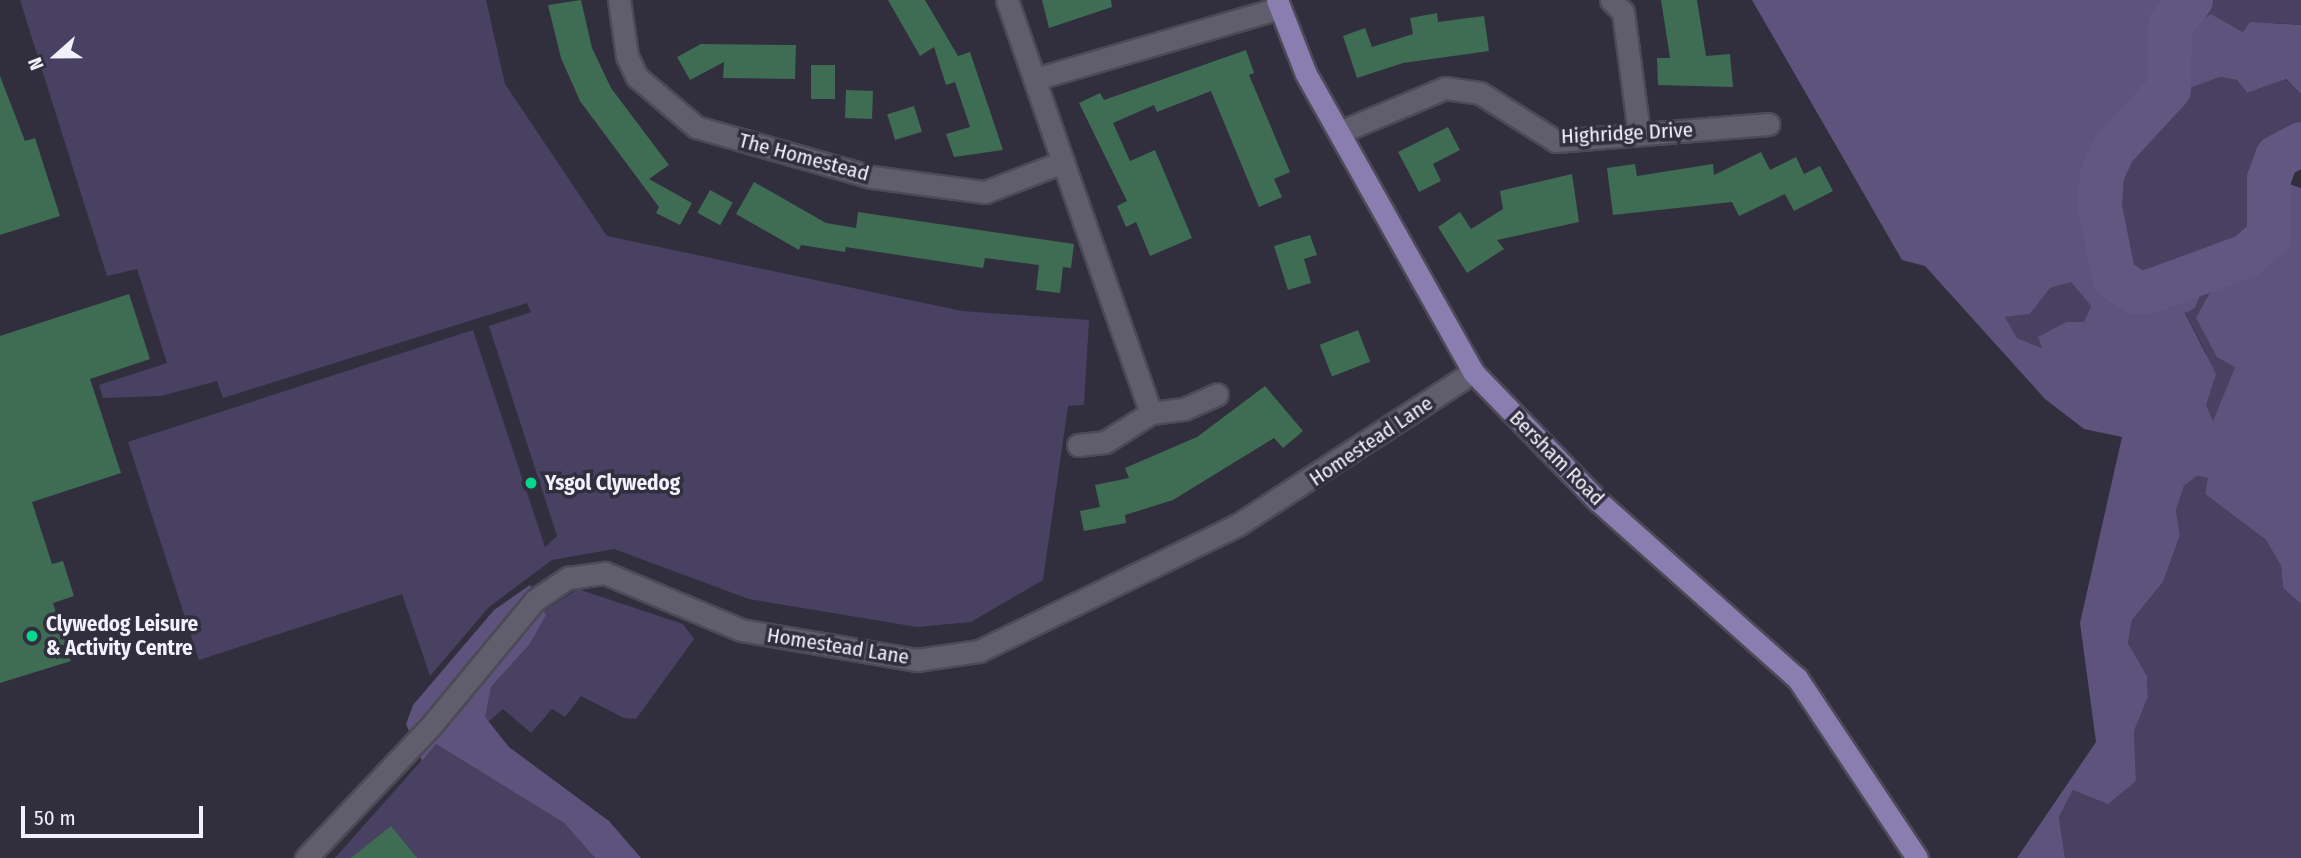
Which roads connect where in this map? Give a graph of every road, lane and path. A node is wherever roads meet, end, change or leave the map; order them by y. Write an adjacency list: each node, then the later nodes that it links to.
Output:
1 (619, 0): 9 (street, The Homestead)
2 (1007, 0): 5 (street)
3 (1611, 0): 8 (street)
4 (1278, 4): 5 (street); 7 (main road, Bersham Road)
5 (1035, 79): 9 (street)
6 (1768, 124): 8 (street, Highridge Drive)
7 (1340, 132): 8 (street, Highridge Drive); 10 (main road, Bersham Road)
8 (1639, 132)
9 (1063, 162): 12 (street)
10 (1472, 372): 14 (street, Homestead Lane); 15 (main road, Bersham Road)
11 (1217, 394): 12 (street)
12 (1151, 413): 13 (street)
13 (1078, 445)
14 (306, 858)
15 (1917, 858)

